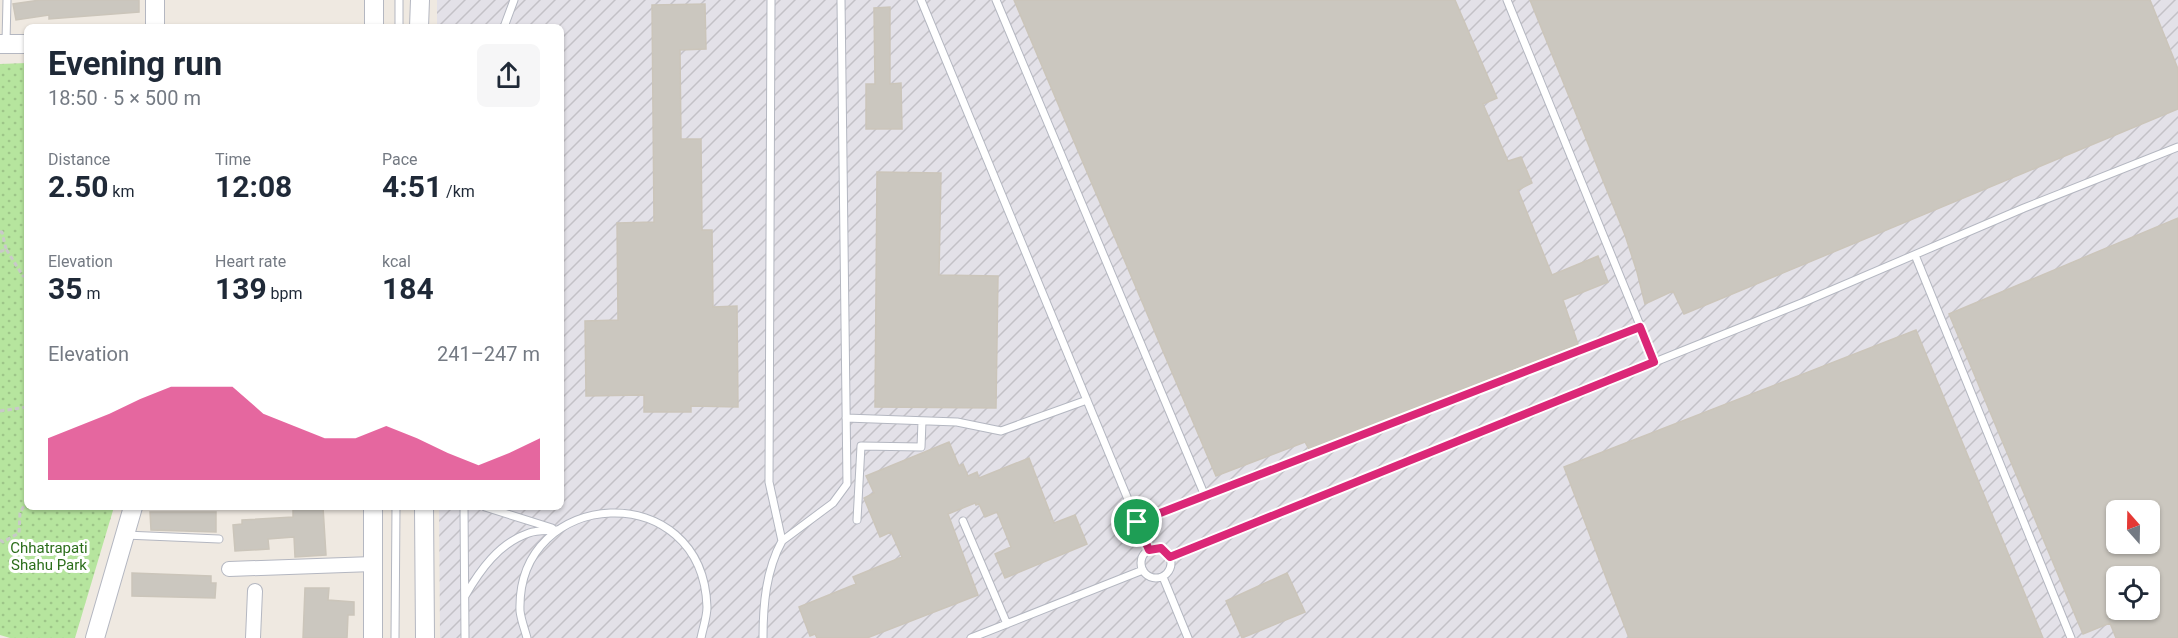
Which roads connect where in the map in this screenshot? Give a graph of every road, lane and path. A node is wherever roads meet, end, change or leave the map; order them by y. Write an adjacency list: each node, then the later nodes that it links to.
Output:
1 (6, 0): 17 (lane)
2 (155, 0): 12 (main road)
3 (374, 0): 13 (main road)
4 (399, 0): 14 (lane)
5 (420, 0): 15 (main road)
6 (514, 0): 16 (lane)
7 (771, 0): 47 (lane)
8 (841, 0): 30 (lane)
9 (921, 0): 27 (lane)
10 (996, 0): 32 (lane)
11 (1508, 0): 25 (lane)
12 (154, 24)
13 (374, 24)
14 (399, 24)
15 (419, 24)
16 (505, 24)
17 (3, 44): 18 (main road)
18 (24, 44)
19 (2178, 147): 23 (lane)
20 (0, 232): 21 (path)
21 (6, 249): 22 (path); 24 (path)
22 (0, 252)
23 (1915, 255): 26 (lane); 68 (lane)
24 (24, 276)
25 (1640, 327): 26 (lane); 32 (lane)
26 (1654, 362): 49 (lane)
27 (1087, 400): 31 (lane); 42 (lane)
28 (24, 407): 29 (path)
29 (0, 411)
30 (846, 418): 31 (lane); 47 (lane)
31 (922, 421): 40 (lane)
32 (1205, 496): 42 (lane)
33 (24, 506): 46 (path)
34 (132, 510): 44 (main road)
35 (373, 510): 50 (main road)
36 (396, 510): 60 (lane)
37 (424, 510): 61 (main road)
38 (464, 510): 55 (lane)
39 (494, 510): 43 (lane)
40 (857, 520)
41 (963, 521): 56 (lane)
42 (1137, 522): 48 (lane)
43 (557, 530): 55 (lane); 63 (lane); 64 (lane)
44 (125, 535): 45 (lane); 57 (main road)
45 (219, 539)
46 (0, 540)
47 (782, 541): 65 (lane)
48 (1149, 550): 49 (lane); 52 (lane)
49 (1170, 557): 53 (lane)
50 (373, 564): 51 (street); 59 (main road)
51 (229, 569)
52 (1143, 570): 53 (lane); 56 (lane)
53 (1163, 577): 67 (lane)
54 (255, 591): 58 (street)
55 (465, 596): 62 (lane)
56 (1007, 624): 66 (lane)
57 (95, 638)
58 (253, 638)
59 (373, 638)
60 (395, 638)
61 (425, 638)
62 (465, 638)
63 (527, 638)
64 (701, 638)
65 (762, 638)
66 (971, 638)
67 (1188, 638)
68 (2072, 638)

